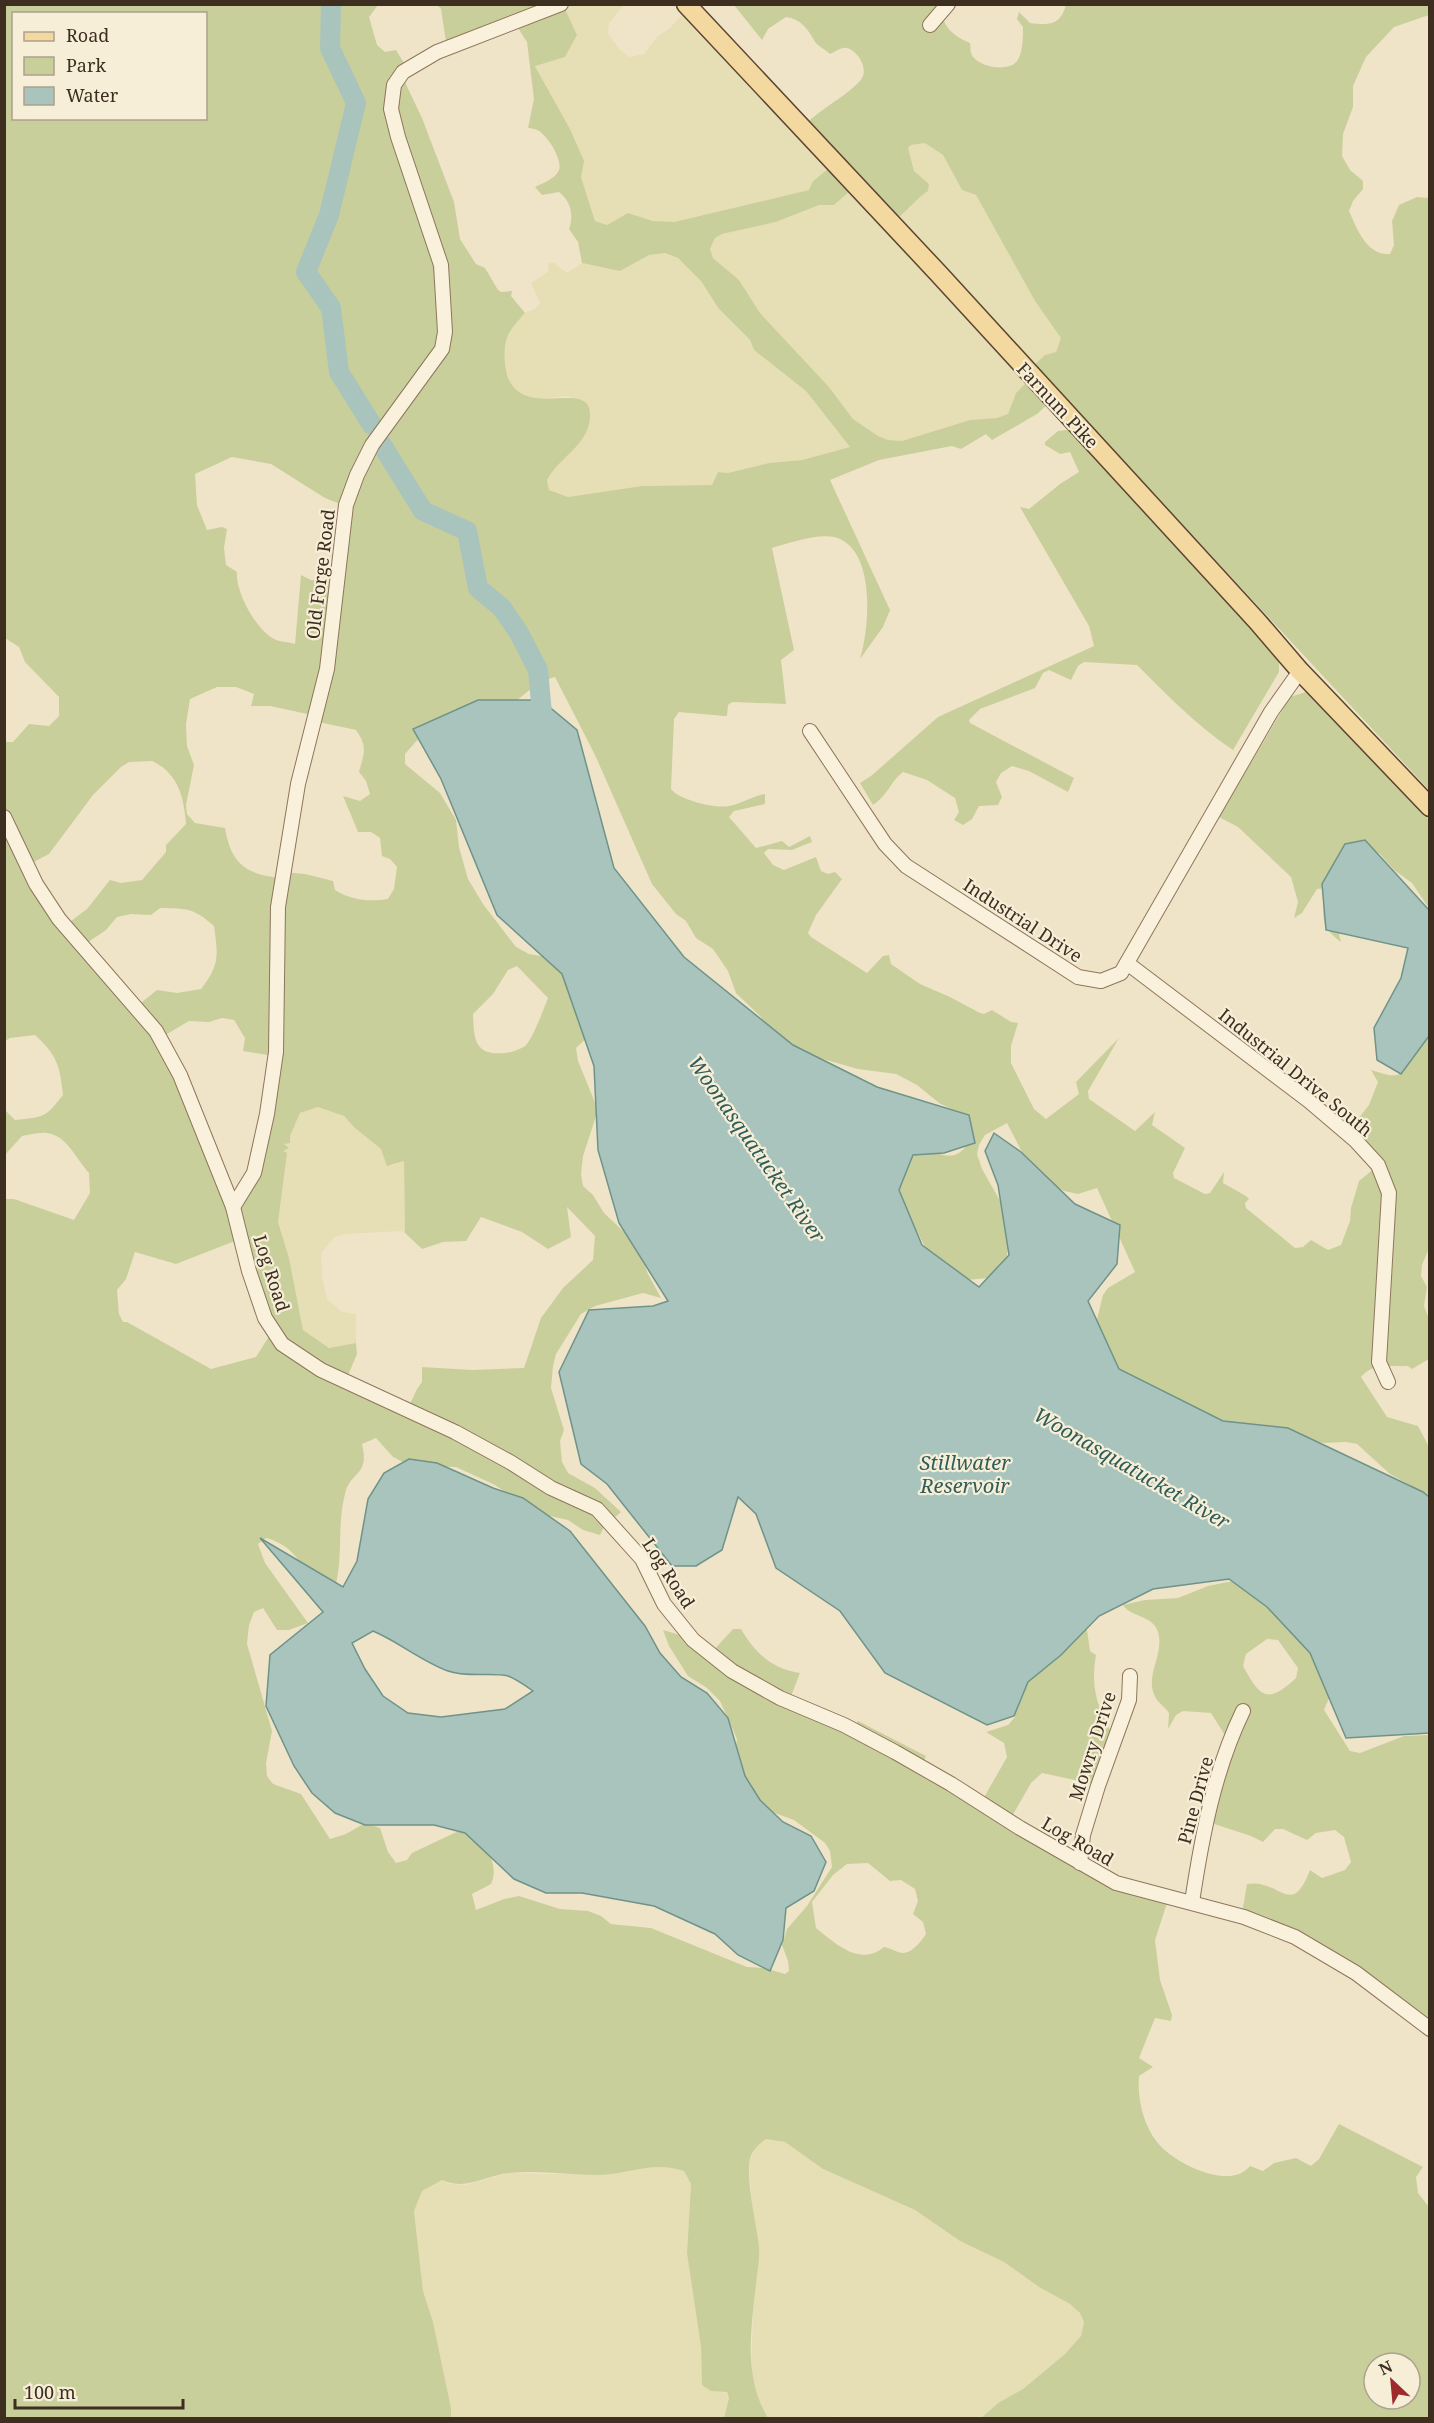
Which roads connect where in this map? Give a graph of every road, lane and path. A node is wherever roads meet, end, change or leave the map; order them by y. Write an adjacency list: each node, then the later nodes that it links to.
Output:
1 (561, 4): 10 (street, Old Forge Road)
2 (686, 4): 5 (main road, Farnum Pike)
3 (948, 4): 4 (street)
4 (930, 25)
5 (1300, 670): 7 (main road, Farnum Pike); 9 (street, Industrial Drive)
6 (810, 731): 9 (street, Industrial Drive)
7 (1430, 807)
8 (4, 817): 10 (street, Log Road)
9 (1127, 963): 11 (street, Industrial Drive South)
10 (233, 1207): 14 (street, Log Road)
11 (1388, 1382)
12 (1130, 1676): 14 (street, Mowry Drive)
13 (1243, 1711): 15 (street, Pine Drive)
14 (1080, 1863): 15 (street, Log Road)
15 (1192, 1902): 16 (street, Log Road)
16 (1430, 2028)

